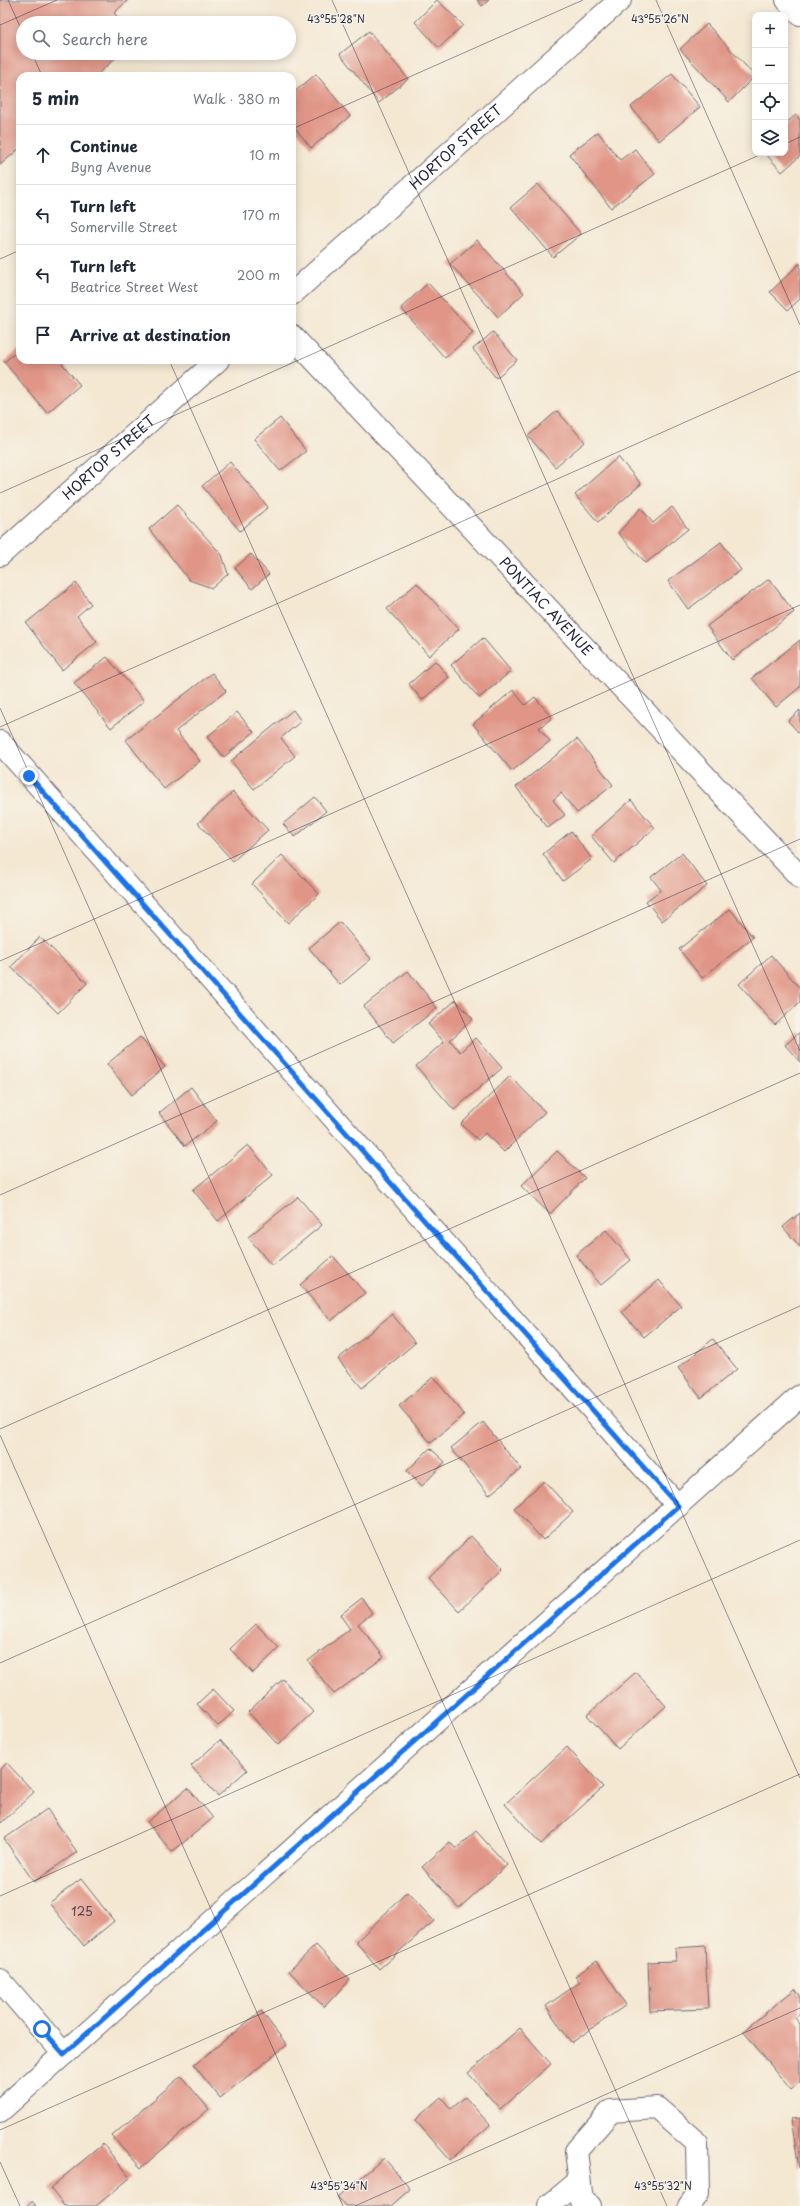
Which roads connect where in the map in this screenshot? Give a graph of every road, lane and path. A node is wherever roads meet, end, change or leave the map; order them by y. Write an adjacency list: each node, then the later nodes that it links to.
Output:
1 (620, 0): 4 (street, HORTOP STREET)
2 (787, 0): 3 (street)
3 (800, 14)
4 (296, 290)
5 (296, 340): 9 (street, PONTIAC AVENUE)
6 (214, 364): 7 (street, HORTOP STREET)
7 (0, 555)
8 (0, 742): 11 (street)
9 (800, 877)
10 (800, 1396): 11 (street)
11 (678, 1506): 13 (street)
12 (0, 1980): 13 (street)
13 (64, 2054): 14 (street)
14 (0, 2111)
15 (579, 2181): 16 (street); 17 (street); 18 (street)
16 (549, 2206)
17 (590, 2206)
18 (689, 2206)

